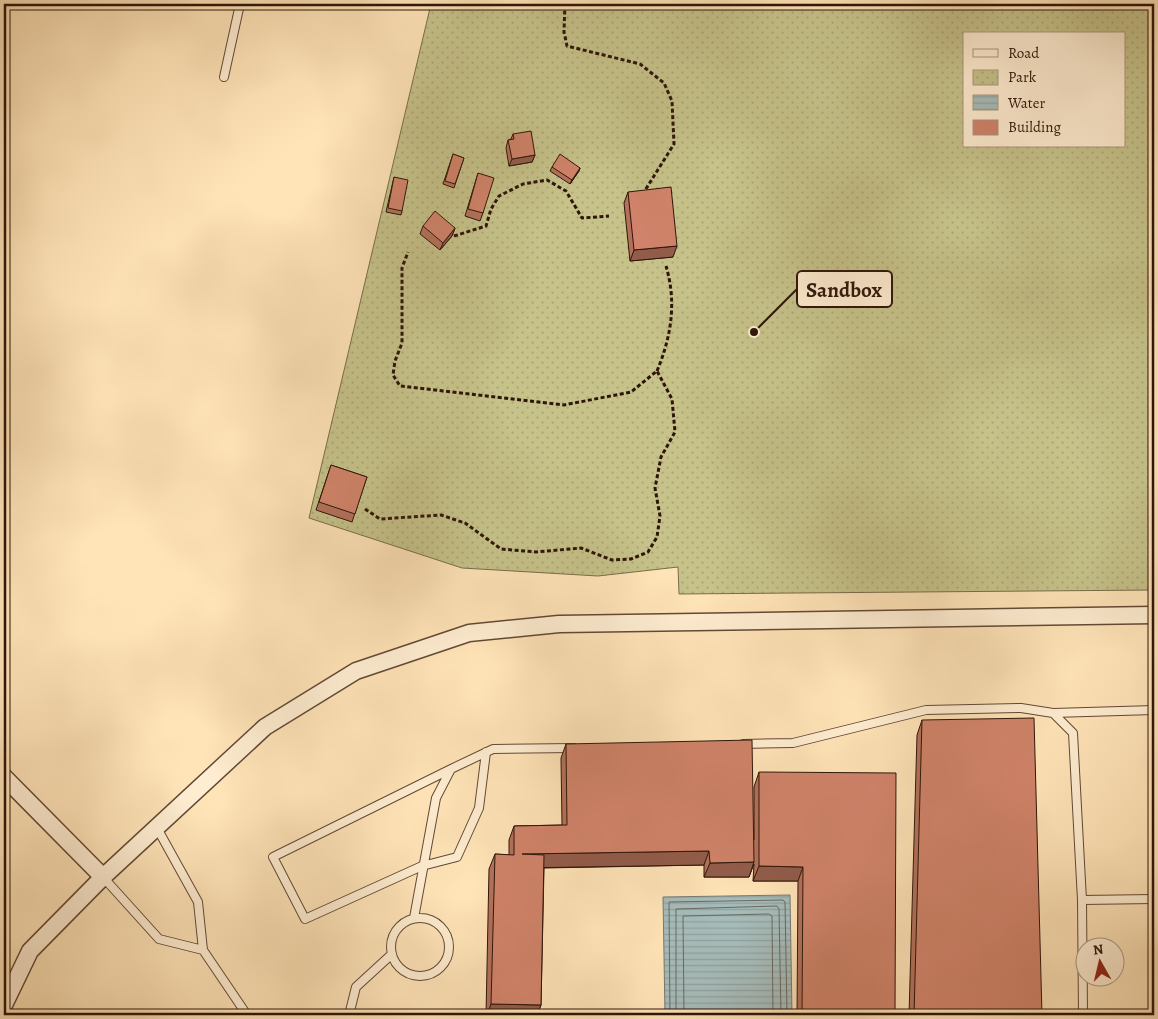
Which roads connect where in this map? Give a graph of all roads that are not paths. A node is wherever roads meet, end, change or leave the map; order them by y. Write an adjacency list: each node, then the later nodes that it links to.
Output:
1 (240, 4): 2 (lane)
2 (224, 77)
3 (1154, 615): 11 (street)
4 (1154, 710): 5 (lane)
5 (1053, 713): 6 (lane); 15 (lane)
6 (733, 744)
7 (583, 748): 8 (lane)
8 (486, 752): 9 (lane); 12 (lane)
9 (451, 769): 12 (lane); 12 (lane)
10 (4, 777): 13 (street)
11 (156, 828): 13 (street); 17 (lane)
12 (422, 866): 16 (lane)
13 (103, 877): 17 (lane); 19 (street)
14 (1154, 899): 15 (lane)
15 (1082, 900): 22 (lane)
16 (414, 918): 18 (lane); 18 (lane)
17 (203, 950): 20 (lane)
18 (392, 954): 21 (lane)
19 (4, 1005)
20 (247, 1015)
21 (349, 1015)
22 (1083, 1015)

